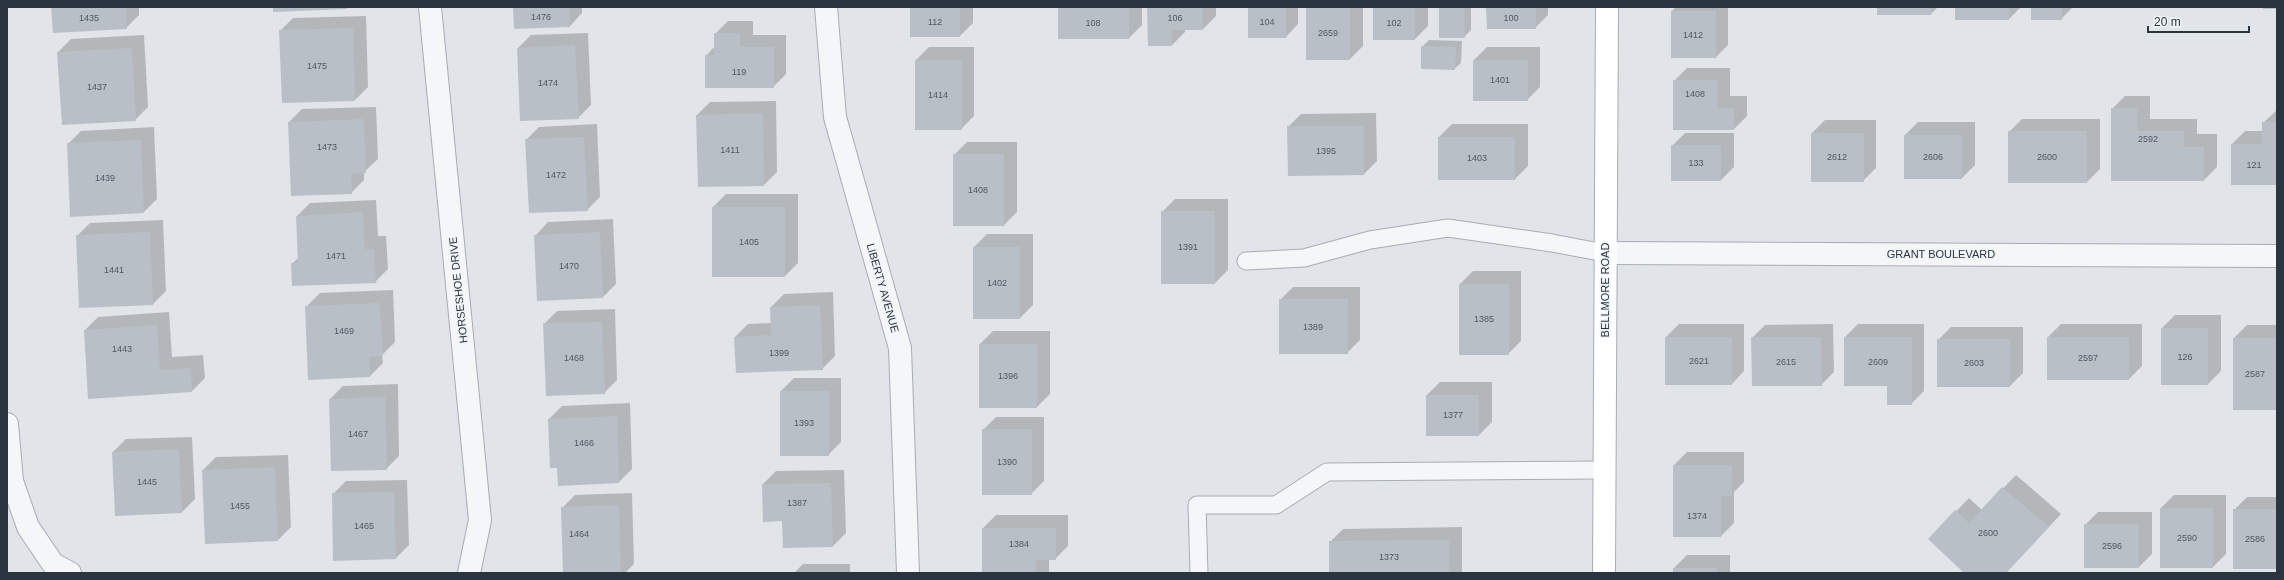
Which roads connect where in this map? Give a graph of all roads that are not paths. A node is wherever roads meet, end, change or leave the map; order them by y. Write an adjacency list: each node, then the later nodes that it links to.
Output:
1 (430, 7): 10 (street, HORSESHOE DRIVE)
2 (826, 7): 11 (street, LIBERTY AVENUE)
3 (1607, 7): 4 (main road, BELLMORE ROAD)
4 (1606, 253): 5 (street, GRANT BOULEVARD); 6 (lane); 8 (main road, BELLMORE ROAD)
5 (2277, 256)
6 (1246, 261)
7 (7, 424): 9 (street)
8 (1604, 470): 12 (lane); 13 (main road, BELLMORE ROAD)
9 (70, 573)
10 (469, 573)
11 (908, 573)
12 (1198, 573)
13 (1604, 573)

